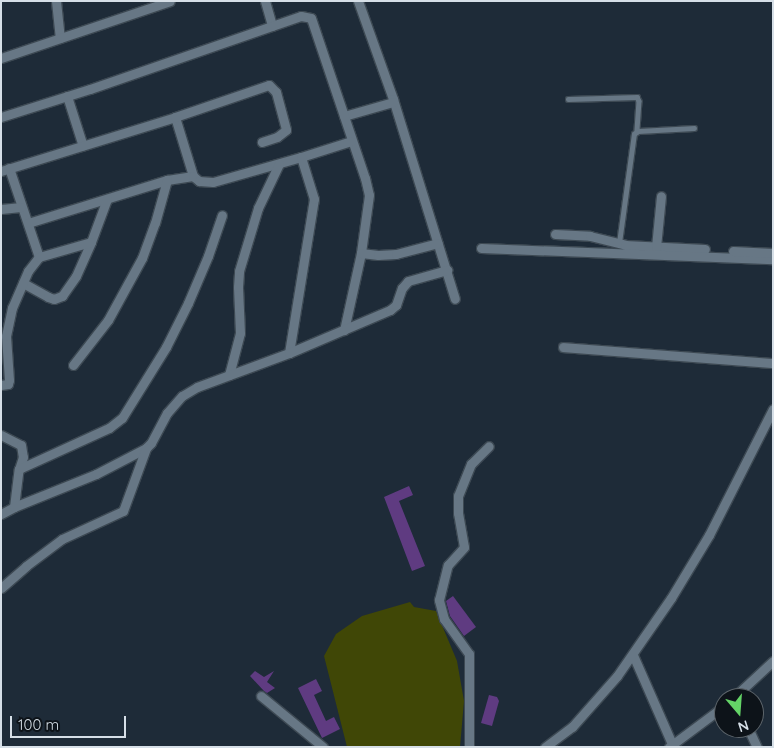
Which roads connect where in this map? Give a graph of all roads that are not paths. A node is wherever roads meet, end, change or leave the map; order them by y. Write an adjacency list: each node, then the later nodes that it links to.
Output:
1 (56, 1): 6 (street)
2 (170, 1): 6 (street)
3 (265, 1): 5 (street)
4 (358, 1): 10 (street)
5 (272, 26): 8 (street); 11 (street)
6 (60, 38): 7 (street)
7 (1, 58)
8 (67, 96): 12 (street); 18 (street)
9 (568, 99): 15 (lane)
10 (393, 102): 11 (street); 32 (street)
11 (344, 116): 16 (street)
12 (1, 117)
13 (175, 117): 17 (street); 18 (street); 22 (street)
14 (694, 128): 15 (lane)
15 (637, 132): 33 (lane)
16 (351, 141): 19 (street); 37 (street)
17 (262, 142)
18 (83, 146): 21 (street)
19 (302, 157): 20 (street); 46 (street)
20 (279, 164): 22 (street); 49 (street)
21 (5, 169): 26 (street)
22 (193, 176): 23 (street)
23 (167, 180): 25 (street); 48 (street)
24 (662, 196): 34 (street)
25 (107, 199): 29 (street); 31 (street)
26 (21, 207): 27 (street); 29 (street)
27 (1, 209)
28 (222, 216): 55 (street)
29 (28, 223): 38 (street)
30 (554, 234): 33 (street)
31 (91, 242): 38 (street); 41 (street)
32 (438, 243): 37 (street); 40 (street)
33 (619, 244): 34 (street)
34 (656, 247): 36 (street)
35 (481, 248): 39 (street)
36 (773, 252)
37 (361, 253): 43 (street)
38 (39, 257): 41 (street)
39 (773, 259)
40 (447, 270): 42 (street); 43 (street)
41 (22, 282): 44 (street)
42 (455, 299)
43 (344, 330): 46 (street)
44 (4, 340): 50 (street)
45 (563, 347): 47 (street)
46 (289, 353): 49 (street)
47 (773, 363)
48 (72, 365)
49 (229, 375): 54 (street)
50 (1, 385)
51 (773, 409): 59 (street)
52 (1, 435): 55 (street)
53 (489, 446): 66 (street)
54 (146, 448): 56 (street); 58 (street)
55 (19, 469): 56 (street)
56 (14, 507): 57 (street)
57 (1, 514)
58 (1, 588)
59 (633, 655): 64 (street); 67 (street)
60 (773, 661): 61 (street)
61 (744, 688)
62 (261, 696): 65 (street)
63 (714, 713): 64 (street)
64 (670, 746)
65 (323, 747)
66 (470, 747)
67 (546, 747)

